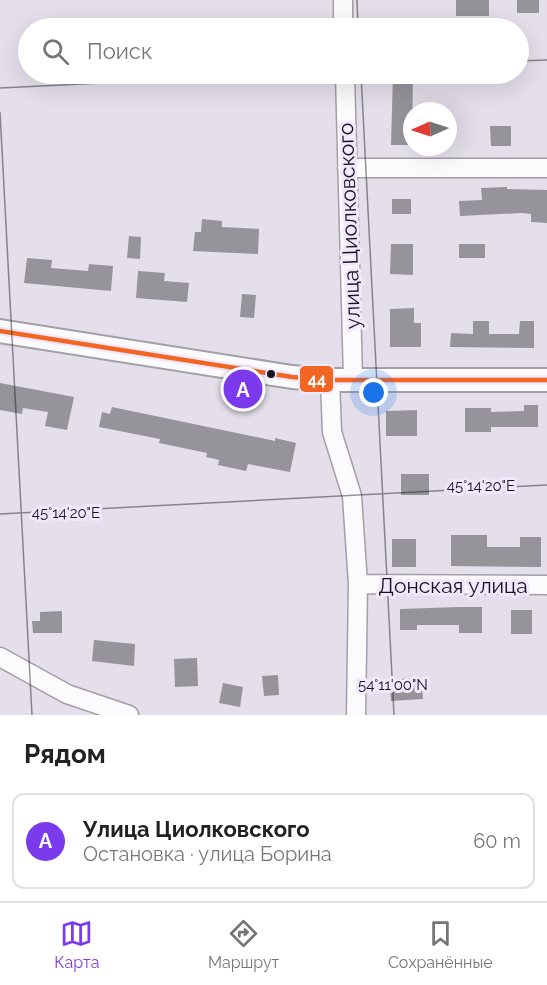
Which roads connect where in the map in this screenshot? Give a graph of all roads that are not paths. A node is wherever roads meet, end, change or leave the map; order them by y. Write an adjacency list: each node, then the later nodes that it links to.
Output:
1 (343, 0): 2 (street)
2 (344, 18)
3 (345, 84): 4 (street, улица Циолковского)
4 (347, 168): 5 (street); 8 (street, улица Циолковского)
5 (547, 168)
6 (0, 332): 7 (street)
7 (330, 380): 8 (street); 10 (street)
8 (353, 380): 9 (street)
9 (547, 380)
10 (358, 584): 11 (street, Донская улица); 14 (street)
11 (547, 585)
12 (0, 657): 13 (street)
13 (129, 715)
14 (356, 715)

